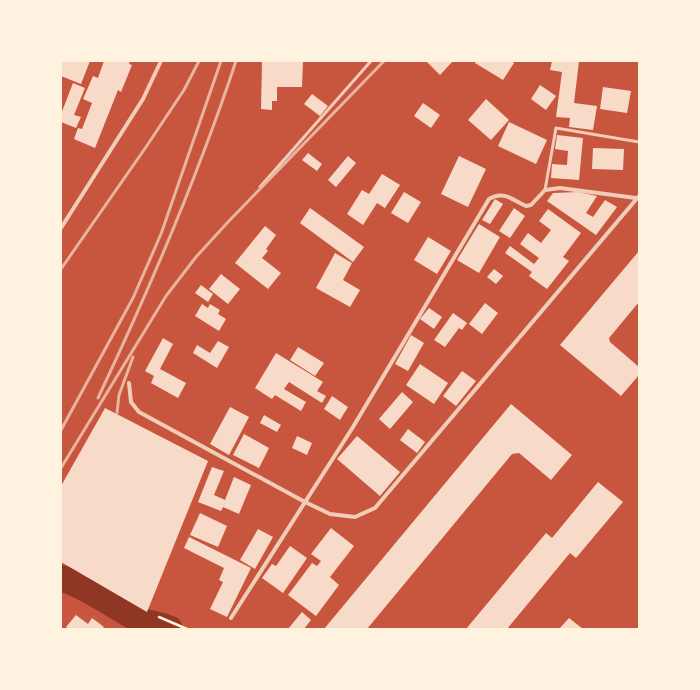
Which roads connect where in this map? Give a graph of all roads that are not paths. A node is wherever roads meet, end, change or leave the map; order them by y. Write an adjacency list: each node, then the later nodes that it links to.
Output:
1 (161, 61): 7 (street)
2 (371, 61): 4 (lane)
3 (639, 142): 5 (lane)
4 (260, 186)
5 (546, 190): 6 (street); 9 (street)
6 (638, 197): 9 (street)
7 (61, 228)
8 (129, 383): 9 (street)
9 (305, 502): 10 (street)
10 (231, 618)

